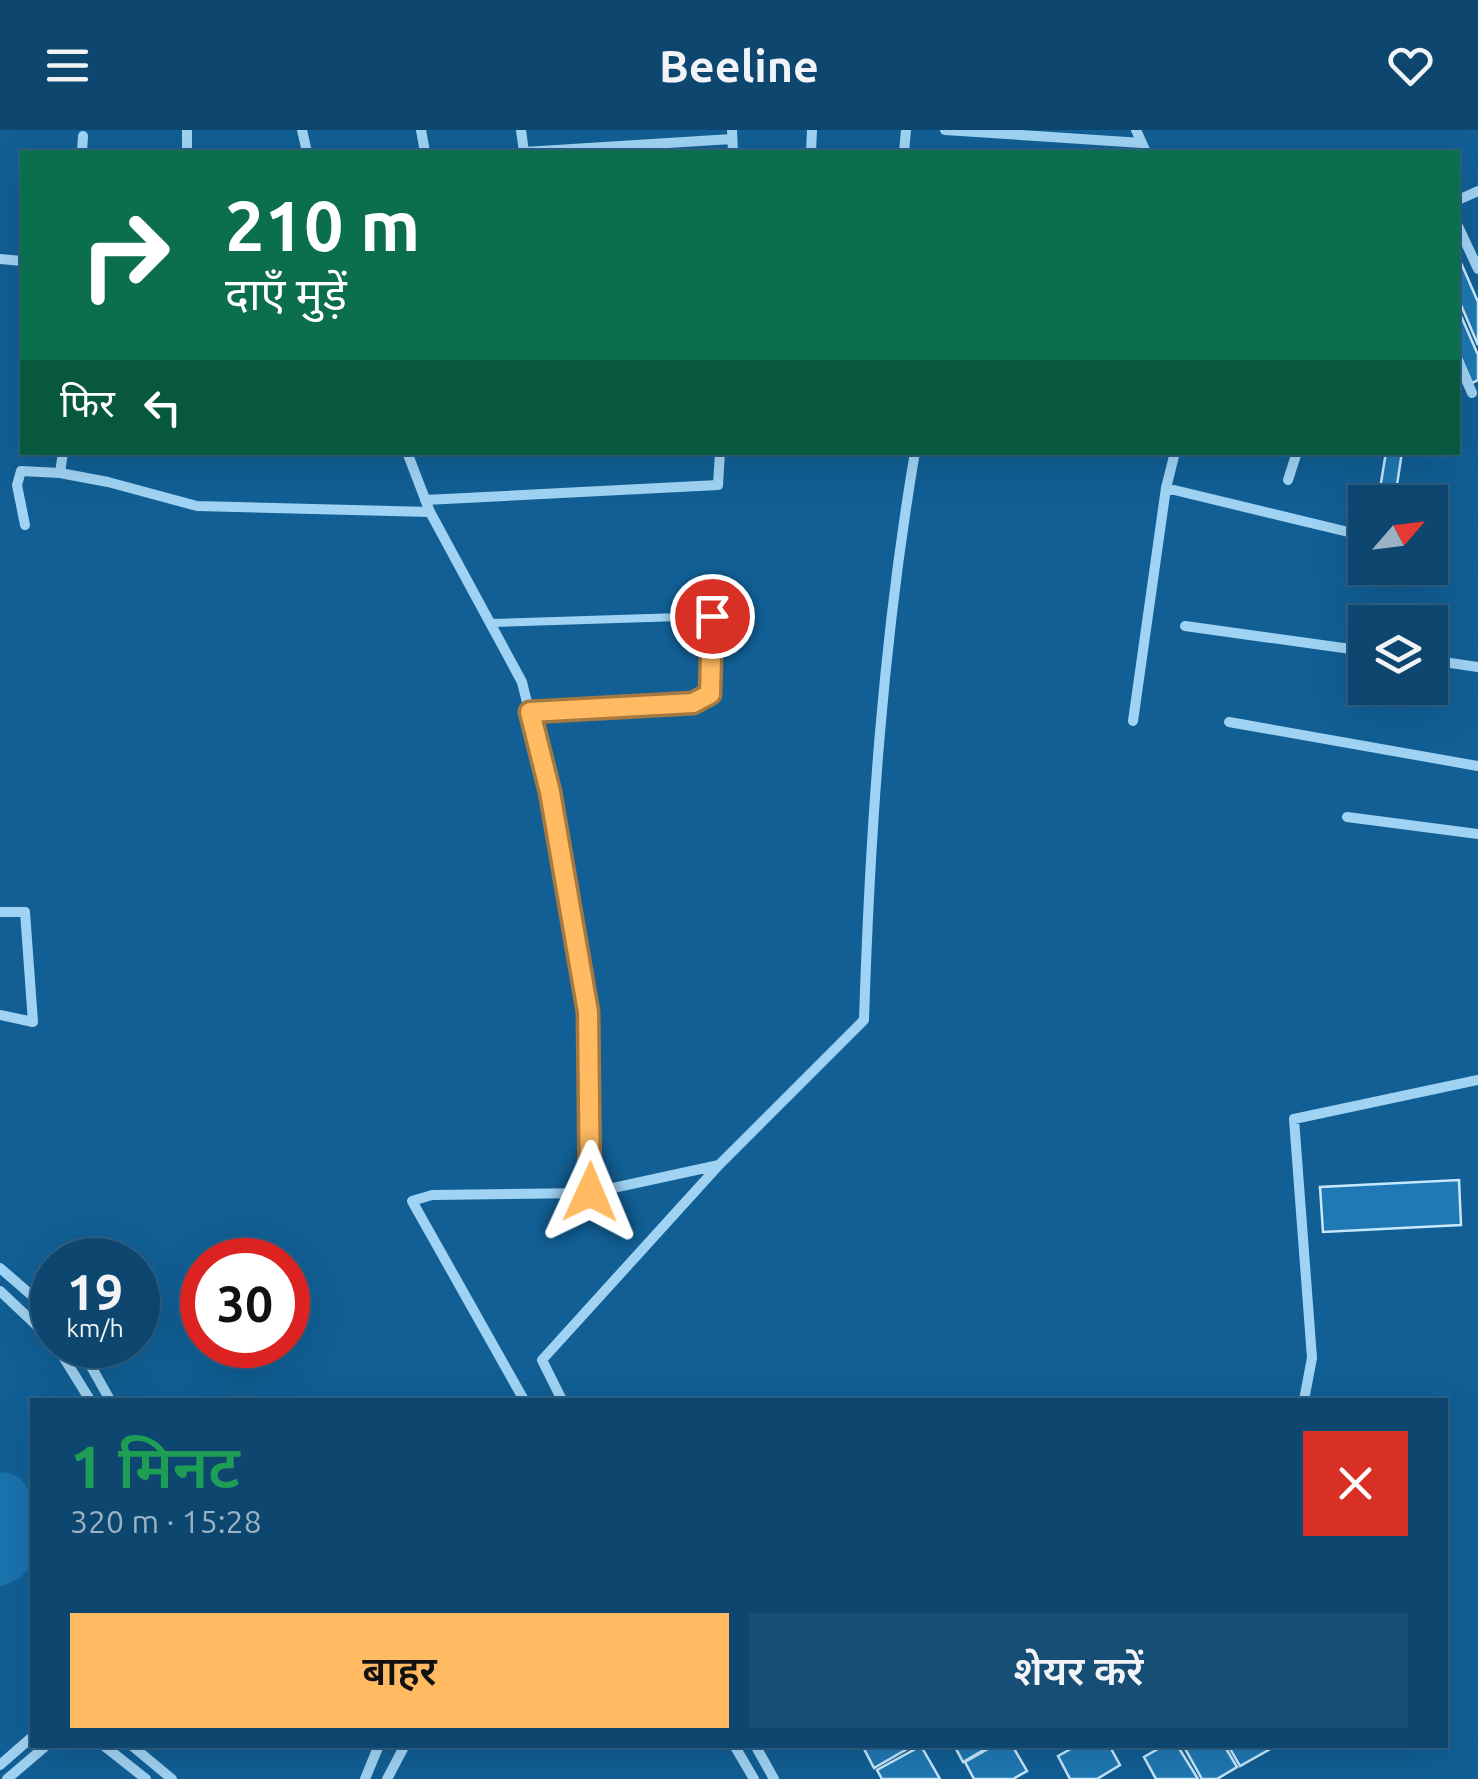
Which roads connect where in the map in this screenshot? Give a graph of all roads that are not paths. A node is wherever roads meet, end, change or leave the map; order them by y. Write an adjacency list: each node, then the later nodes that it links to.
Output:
1 (945, 130): 5 (street)
2 (1136, 130): 5 (street)
3 (732, 134): 7 (street)
4 (83, 136): 6 (street)
5 (1144, 148)
6 (82, 150)
7 (547, 150)
8 (1460, 230): 9 (street)
9 (1478, 269)
10 (1460, 365): 11 (street)
11 (1475, 394)
12 (62, 455): 18 (street)
13 (408, 455): 21 (street)
14 (720, 455): 21 (street)
15 (914, 455): 38 (street)
16 (1174, 455): 20 (street)
17 (1296, 455): 19 (street)
18 (60, 473): 21 (street); 22 (street)
19 (1288, 480)
20 (1166, 488): 23 (street); 30 (street)
21 (427, 506): 24 (street)
22 (25, 526)
23 (1348, 532)
24 (491, 623): 29 (street); 29 (lane)
25 (1185, 626): 26 (street)
26 (1348, 649)
27 (1448, 663): 28 (street)
28 (1478, 667)
29 (530, 712): 39 (street)
30 (1133, 721)
31 (1229, 722): 32 (street)
32 (1478, 766)
33 (1348, 816): 34 (street)
34 (1478, 834)
35 (0, 912): 36 (street)
36 (0, 1016)
37 (1478, 1080): 50 (street)
38 (719, 1165): 39 (street); 49 (street)
39 (590, 1192): 48 (street)
40 (0, 1268): 42 (street)
41 (0, 1290): 43 (street)
42 (30, 1294)
43 (30, 1319)
44 (70, 1368): 46 (street)
45 (91, 1368): 47 (street)
46 (89, 1398)
47 (109, 1398)
48 (523, 1398)
49 (561, 1398)
50 (1304, 1398)
51 (30, 1739): 59 (street)
52 (44, 1748): 60 (street)
53 (108, 1748): 61 (street)
54 (135, 1748): 62 (street)
55 (378, 1748): 63 (street)
56 (403, 1748): 64 (street)
57 (736, 1748): 65 (street)
58 (757, 1748): 66 (street)
59 (0, 1764)
60 (8, 1779)
61 (146, 1779)
62 (172, 1779)
63 (365, 1779)
64 (387, 1779)
65 (754, 1779)
66 (774, 1779)

